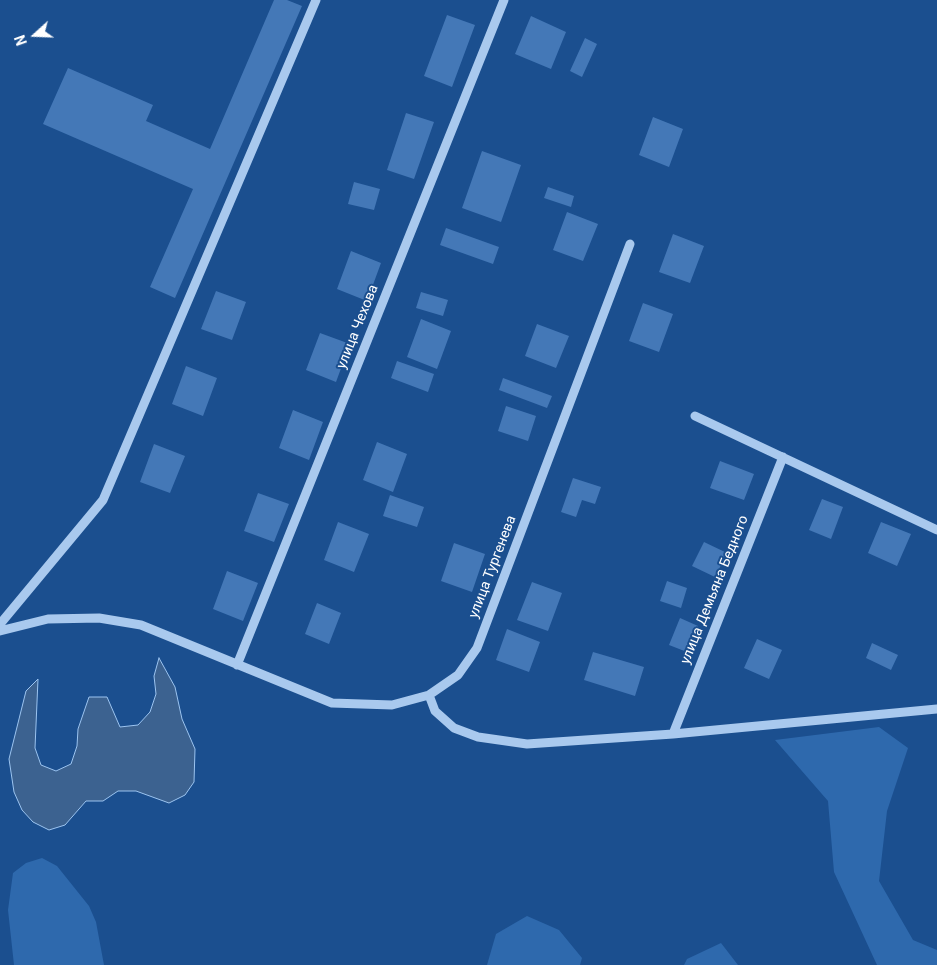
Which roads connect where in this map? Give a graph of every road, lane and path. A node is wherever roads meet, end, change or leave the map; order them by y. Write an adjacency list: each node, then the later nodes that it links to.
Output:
1 (316, 0): 7 (street)
2 (504, 0): 9 (street, улица Чехова)
3 (630, 244): 10 (street, улица Тургенева)
4 (694, 416): 5 (street)
5 (783, 458): 6 (street); 12 (street, улица Демьяна Бедного)
6 (937, 530)
7 (0, 624)
8 (0, 631): 9 (street, улица Тургенева)
9 (238, 665): 10 (street, улица Тургенева)
10 (430, 695): 12 (street)
11 (937, 709): 12 (street)
12 (673, 734)

